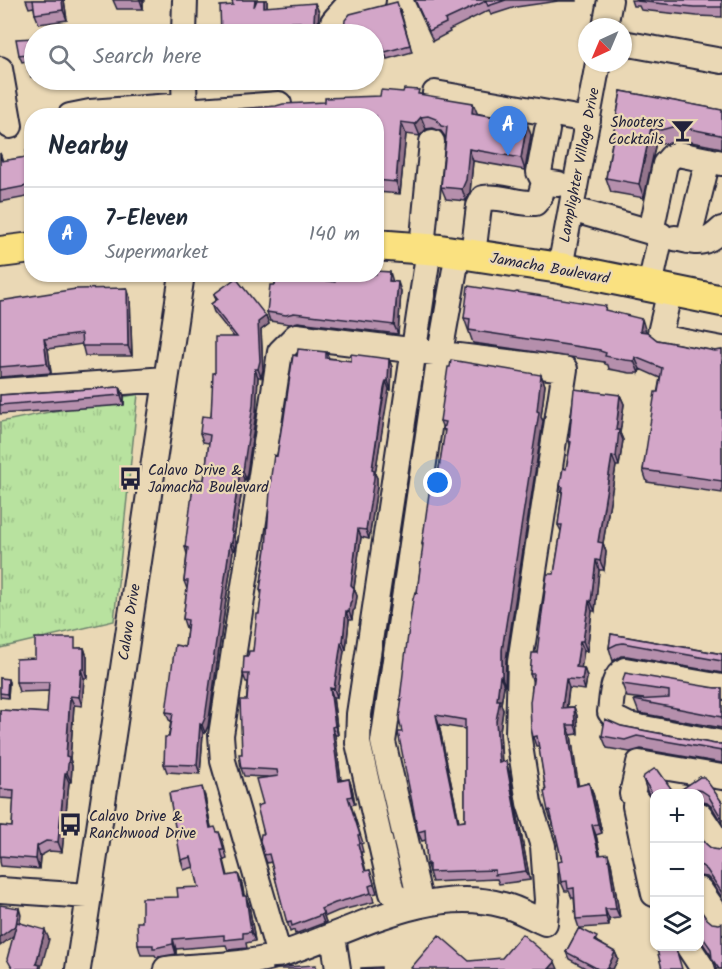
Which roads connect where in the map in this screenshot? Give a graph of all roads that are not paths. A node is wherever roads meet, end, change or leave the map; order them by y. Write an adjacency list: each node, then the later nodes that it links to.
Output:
1 (185, 0): 5 (street)
2 (373, 0): 6 (street)
3 (610, 0): 4 (street)
4 (607, 18)
5 (184, 24)
6 (333, 24)
7 (632, 45): 8 (street)
8 (722, 61)
9 (0, 69): 17 (street)
10 (596, 72): 16 (street, Lamplighter Village Drive)
11 (184, 90): 14 (street)
12 (435, 93): 16 (street)
13 (279, 104): 15 (street)
14 (185, 108)
15 (225, 108)
16 (588, 120): 22 (street, Lamplighter Village Drive)
17 (14, 126)
18 (547, 130): 21 (street)
19 (432, 142): 28 (street)
20 (715, 162): 24 (street); 25 (street)
21 (544, 182): 22 (street); 28 (street)
22 (573, 198): 24 (street); 30 (street, Lamplighter Village Drive)
23 (722, 229): 25 (street)
24 (656, 233): 25 (street); 32 (street)
25 (688, 241)
26 (384, 246): 28 (main road, Jamacha Boulevard)
27 (24, 249): 29 (main road)
28 (446, 251): 30 (main road, Jamacha Boulevard); 35 (street); 36 (street)
29 (0, 252)
30 (560, 268): 32 (main road, Jamacha Boulevard)
31 (181, 282): 37 (street, Calavo Drive)
32 (660, 288): 33 (main road, Jamacha Boulevard); 34 (street)
33 (722, 301)
34 (722, 349)
35 (415, 350): 36 (street); 51 (street); 55 (street)
36 (440, 353): 51 (street); 51 (street)
37 (166, 379): 38 (street); 49 (street, Calavo Drive)
38 (0, 391)
39 (722, 687): 40 (street)
40 (722, 743)
41 (722, 777): 42 (street)
42 (690, 783): 43 (street)
43 (632, 794): 44 (street); 47 (street)
44 (650, 820)
45 (704, 822): 46 (street)
46 (722, 848)
47 (650, 876)
48 (0, 890): 49 (street)
49 (88, 896): 56 (street, Calavo Drive)
50 (704, 897): 52 (street)
51 (410, 908): 53 (street)
52 (722, 922)
53 (333, 936): 55 (street); 58 (street)
54 (691, 951): 59 (street)
55 (279, 955): 57 (street)
56 (78, 969)
57 (166, 969)
58 (338, 969)
59 (703, 969)

